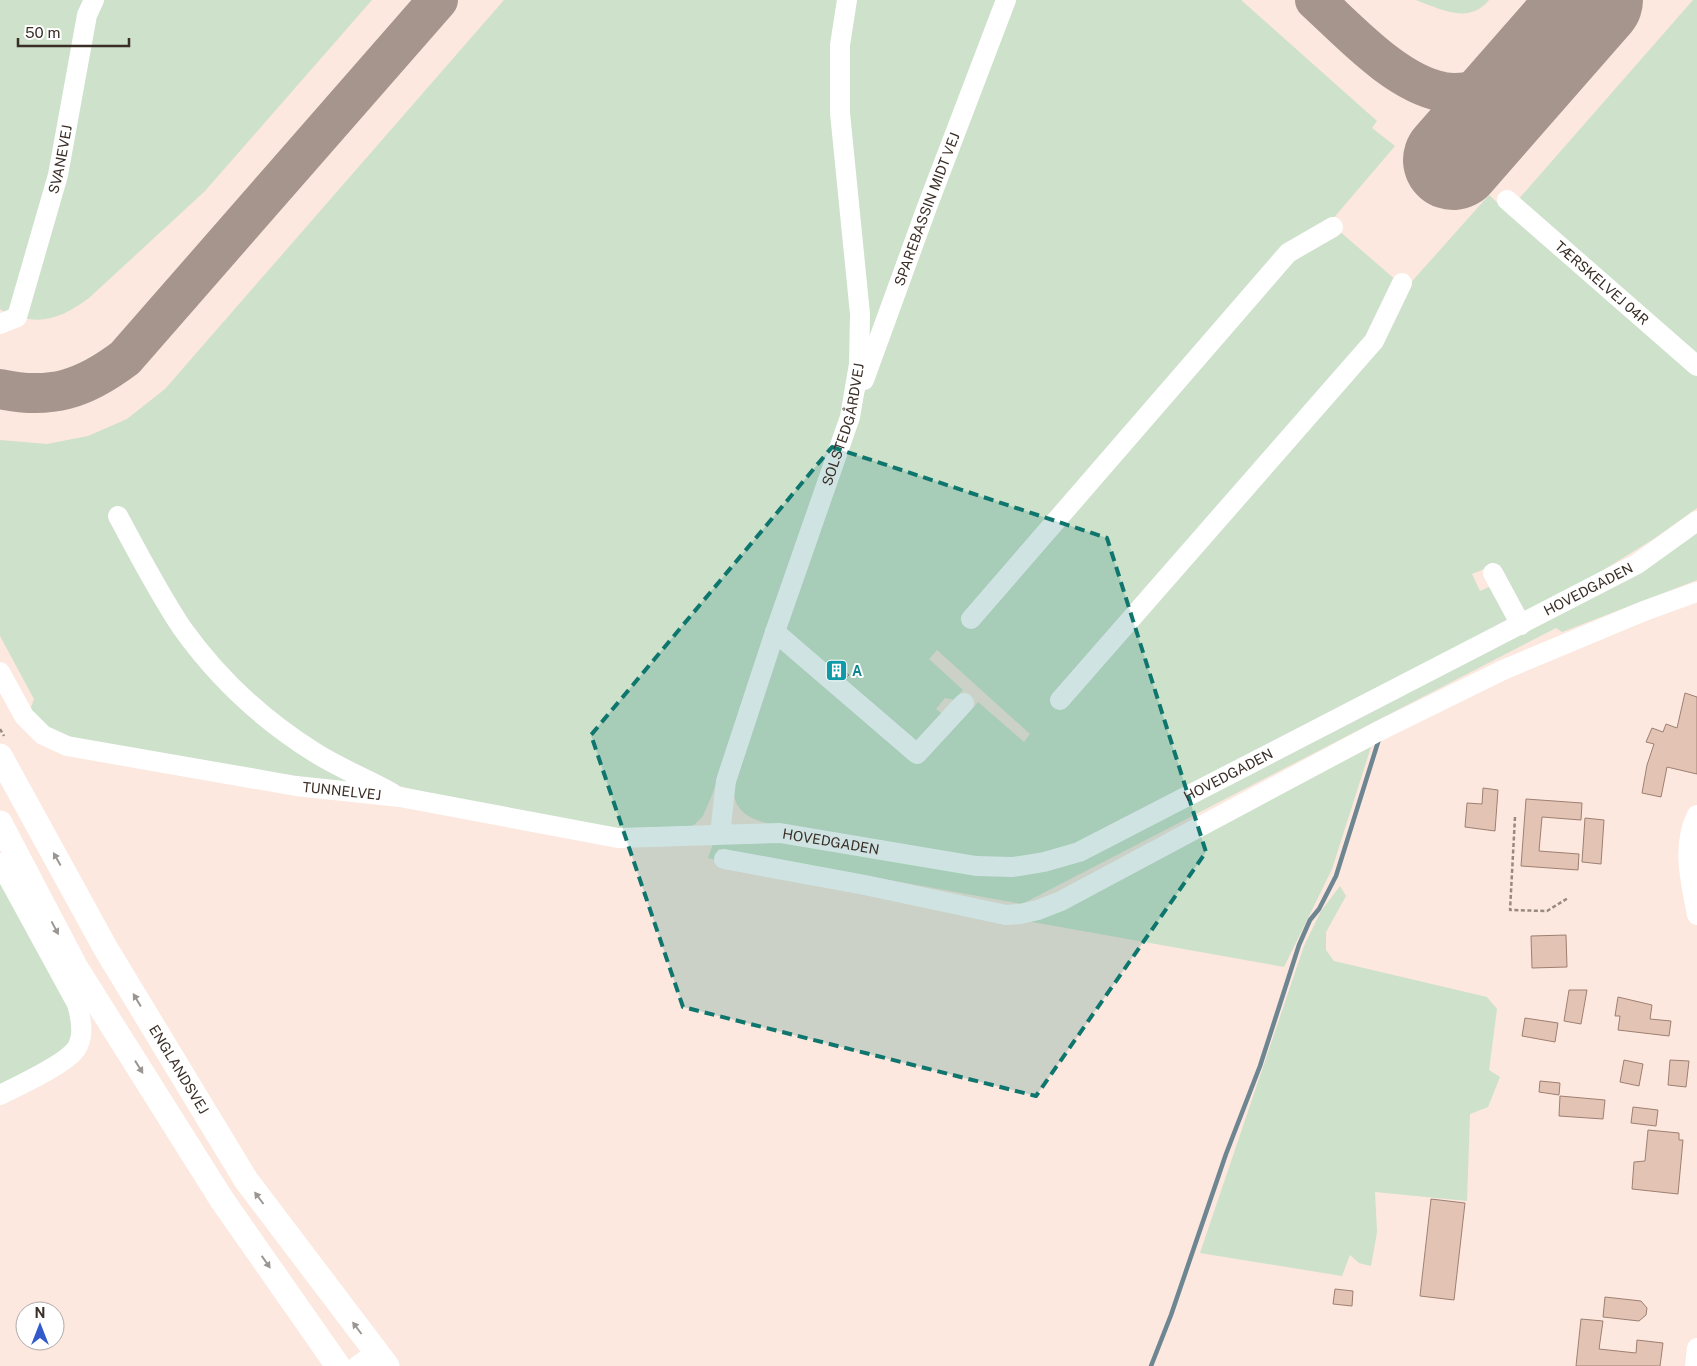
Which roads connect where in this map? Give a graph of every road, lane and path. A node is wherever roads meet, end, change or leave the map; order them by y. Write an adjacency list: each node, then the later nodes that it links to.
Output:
1 (94, 0): 7 (street, SVANEVEJ)
2 (847, 0): 9 (street, SOLSTEDGÅRDVEJ)
3 (1006, 0): 9 (street, SPAREBASSIN MIDT VEJ)
4 (1506, 200): 8 (street, TÆRSKELVEJ 04R)
5 (1333, 227): 14 (street)
6 (1402, 283): 18 (street)
7 (8, 320)
8 (1697, 366)
9 (850, 417): 16 (street, SOLSTEDGÅRDVEJ)
10 (118, 516): 21 (street)
11 (1697, 521): 15 (street, HOVEDGADEN)
12 (1492, 573): 15 (street)
13 (1697, 592): 26 (street)
14 (971, 619)
15 (1521, 625): 25 (street, HOVEDGADEN)
16 (775, 632): 19 (street); 25 (street, SOLSTEDGÅRDVEJ)
17 (0, 672): 21 (street, TUNNELVEJ)
18 (1060, 700)
19 (964, 703)
20 (0, 756): 32 (main road, ENGLANDSVEJ, one-way to 20)
21 (400, 797): 25 (street, TUNNELVEJ)
22 (1697, 815): 29 (street)
23 (1515, 817): 28 (path)
24 (0, 823): 33 (main road, one-way to 33)
25 (720, 834)
26 (724, 859)
27 (0, 863): 30 (street)
28 (1568, 898)
29 (1697, 915)
30 (0, 1096)
31 (1697, 1348): 34 (street)
32 (373, 1362)
33 (338, 1366)
34 (1695, 1366)

